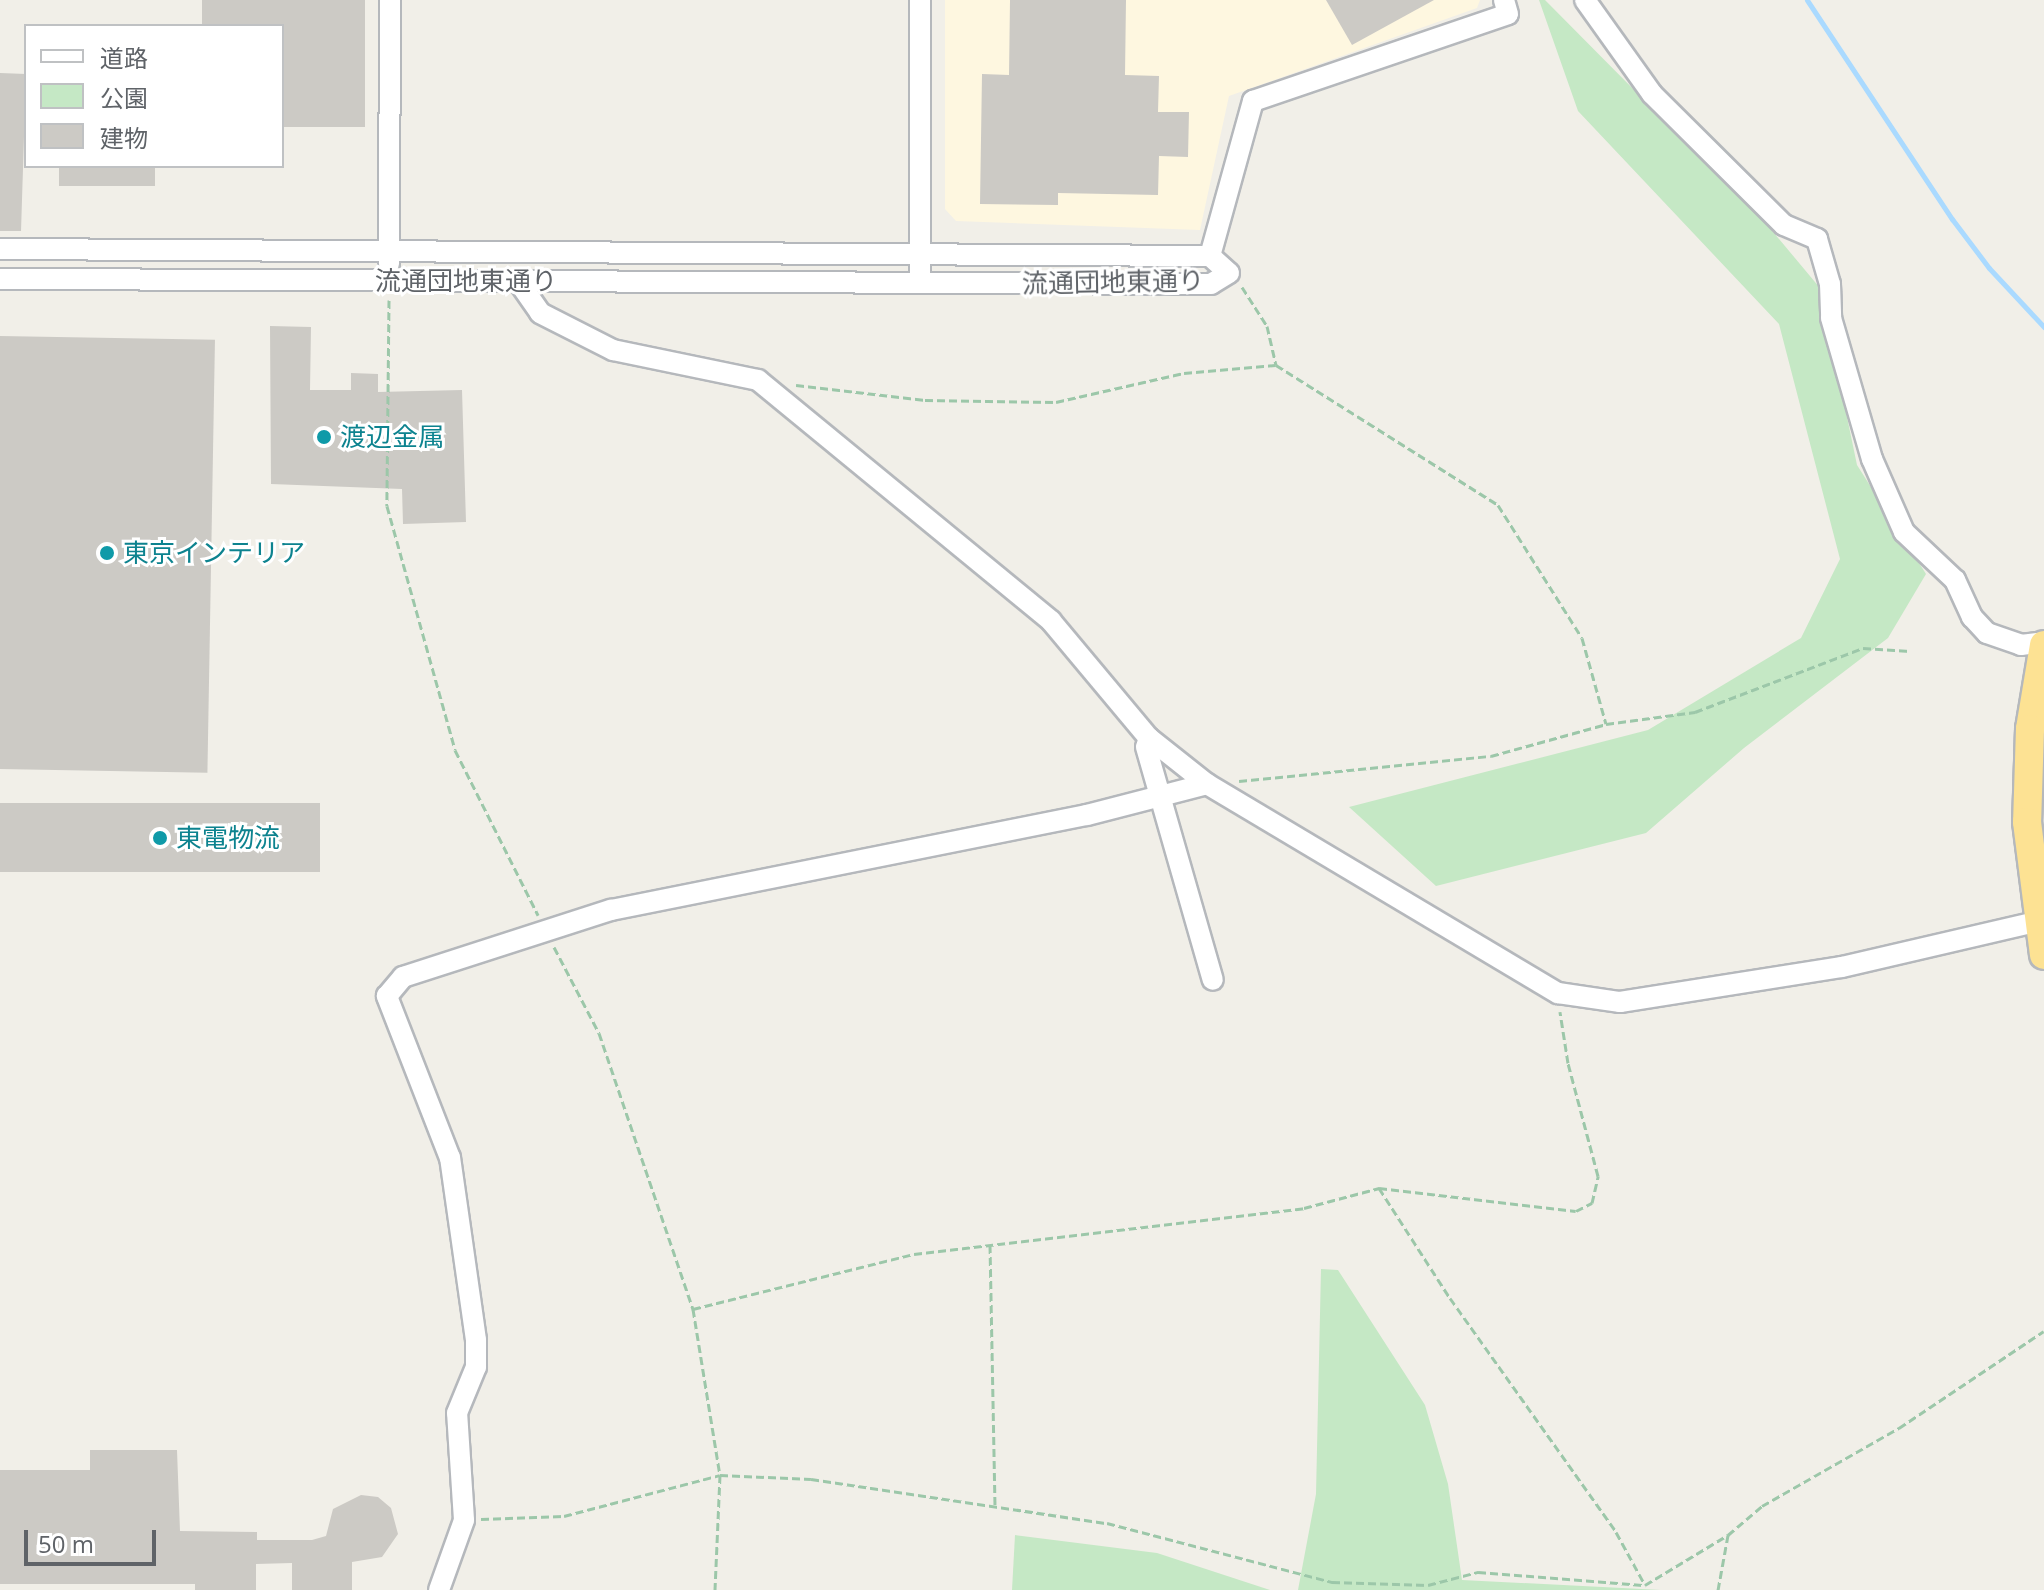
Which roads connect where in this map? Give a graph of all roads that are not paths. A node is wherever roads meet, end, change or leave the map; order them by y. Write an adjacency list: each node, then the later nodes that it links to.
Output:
1 (390, 0): 6 (street)
2 (920, 0): 7 (street)
3 (1504, 0): 8 (street)
4 (1585, 0): 13 (street)
5 (0, 249): 6 (street, 流通団地東通り)
6 (390, 252): 7 (street, 流通団地東通り); 10 (street)
7 (920, 253): 8 (street, 流通団地東通り); 12 (street)
8 (1210, 256): 12 (street, 流通団地東通り)
9 (0, 279): 10 (street, 流通団地東通り)
10 (389, 281): 11 (street, 流通団地東通り)
11 (518, 281): 12 (street, 流通団地東通り); 14 (street)
12 (920, 283)
13 (2044, 643): 17 (highway)
14 (1149, 738): 15 (street); 16 (street)
15 (1207, 784): 16 (street); 17 (street)
16 (1159, 795): 19 (street); 20 (street)
17 (2036, 922): 18 (highway)
18 (2044, 955)
19 (1213, 980)
20 (439, 1590)

